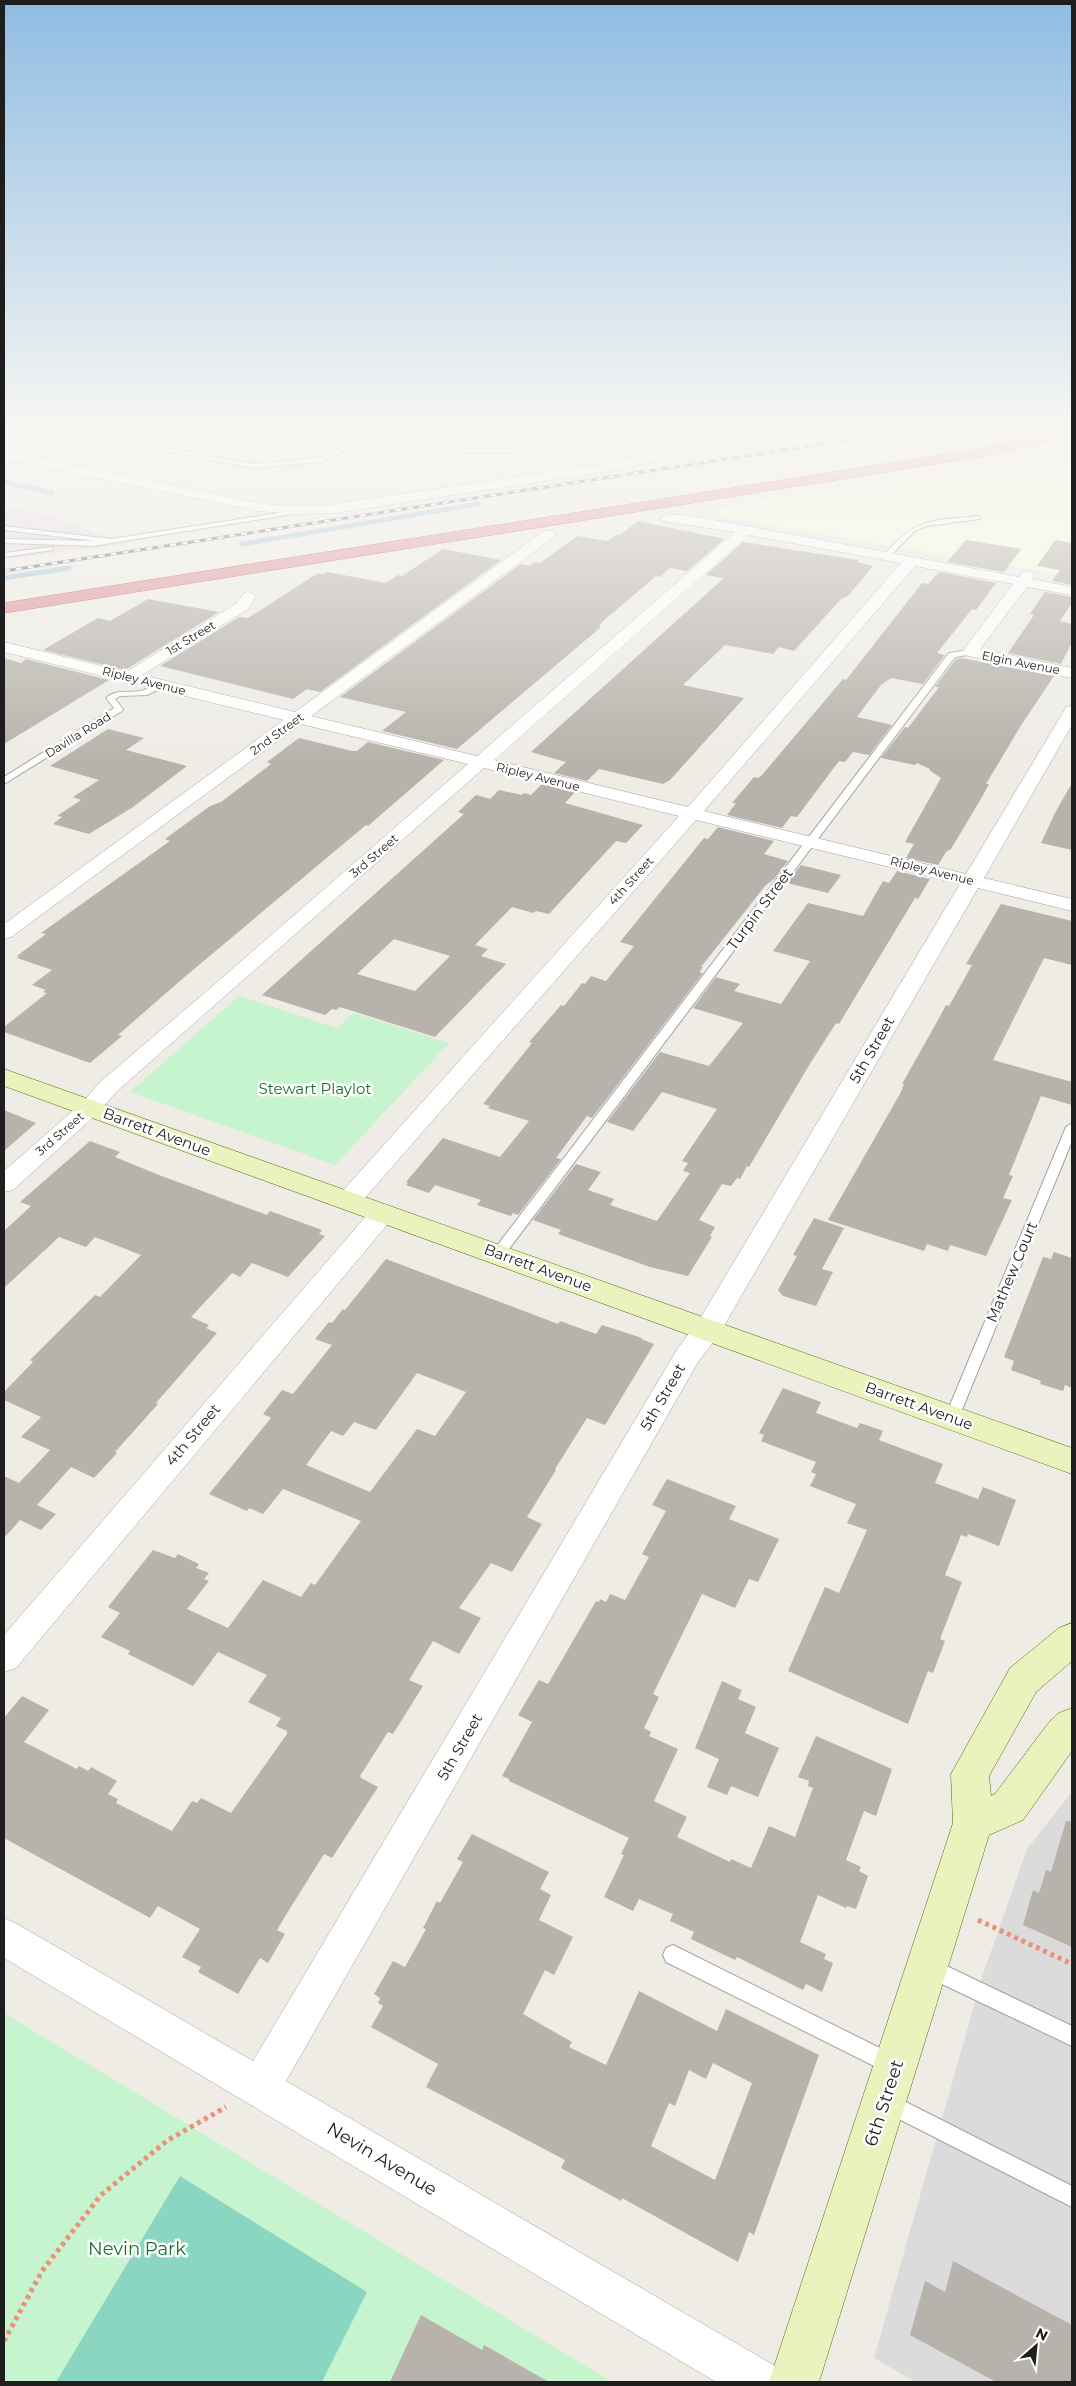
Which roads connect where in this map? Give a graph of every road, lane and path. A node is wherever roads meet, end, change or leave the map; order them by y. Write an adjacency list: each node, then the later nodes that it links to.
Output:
1 (105, 540): 10 (lane)
2 (117, 540): 10 (lane)
3 (347, 540): 18 (highway)
4 (421, 540): 20 (highway)
5 (540, 540): 27 (street, 2nd Street)
6 (734, 540): 28 (street, 3rd Street)
7 (805, 540): 13 (street)
8 (903, 540): 13 (lane)
9 (4, 541): 11 (lane)
10 (107, 542): 11 (lane)
11 (93, 544): 12 (lane)
12 (4, 555)
13 (888, 555): 14 (street)
14 (912, 560): 15 (street); 30 (street, 4th Street)
15 (1025, 579): 16 (street); 17 (street); 22 (street)
16 (1072, 583)
17 (1072, 591)
18 (4, 595)
19 (249, 596): 24 (street, 1st Street)
20 (4, 608)
21 (4, 647): 24 (street, Ripley Avenue)
22 (970, 652): 23 (street, Elgin Avenue); 31 (lane, Turpin Street)
23 (1072, 673)
24 (128, 677): 25 (street, Ripley Avenue)
25 (160, 685): 27 (street, Ripley Avenue); 29 (lane, Davilla Road)
26 (1072, 711): 32 (street, 5th Street)
27 (299, 718): 28 (street, Ripley Avenue); 34 (street, 2nd Street)
28 (481, 763): 30 (street, Ripley Avenue); 36 (street, 3rd Street)
29 (4, 781)
30 (691, 814): 31 (street, Ripley Avenue); 39 (street, 4th Street)
31 (810, 842): 32 (street, Ripley Avenue); 41 (lane, Turpin Street)
32 (971, 881): 33 (street, Ripley Avenue); 42 (street, 5th Street)
33 (1072, 905)
34 (4, 933)
35 (4, 1077): 36 (main road, Barrett Avenue)
36 (90, 1108): 38 (street, 3rd Street); 39 (main road, Barrett Avenue)
37 (1072, 1127): 43 (lane, Mathew Court)
38 (4, 1184)
39 (348, 1201): 40 (main road, Barrett Avenue)
40 (383, 1213): 41 (main road, Barrett Avenue); 48 (street, 4th Street)
41 (498, 1254): 42 (main road, Barrett Avenue)
42 (708, 1329): 43 (main road, Barrett Avenue); 58 (street, 5th Street)
43 (952, 1418): 44 (main road, Barrett Avenue)
44 (1032, 1447): 45 (main road, Barrett Avenue); 46 (main road)
45 (1072, 1462)
46 (1072, 1482)
47 (1072, 1639): 50 (main road, 6th Street)
48 (4, 1658)
49 (1072, 1725): 50 (main road)
50 (973, 1823): 51 (main road, 6th Street)
51 (947, 1906): 54 (path); 55 (main road, 6th Street)
52 (4, 1938): 58 (street, Nevin Avenue)
53 (673, 1955): 57 (lane)
54 (1072, 1964)
55 (928, 1966): 56 (lane); 57 (main road, 6th Street)
56 (1072, 2036)
57 (890, 2084): 59 (lane); 62 (main road, 6th Street)
58 (260, 2087): 60 (path); 61 (street, Nevin Avenue)
59 (1072, 2197)
60 (4, 2341)
61 (758, 2382)
62 (794, 2382)

